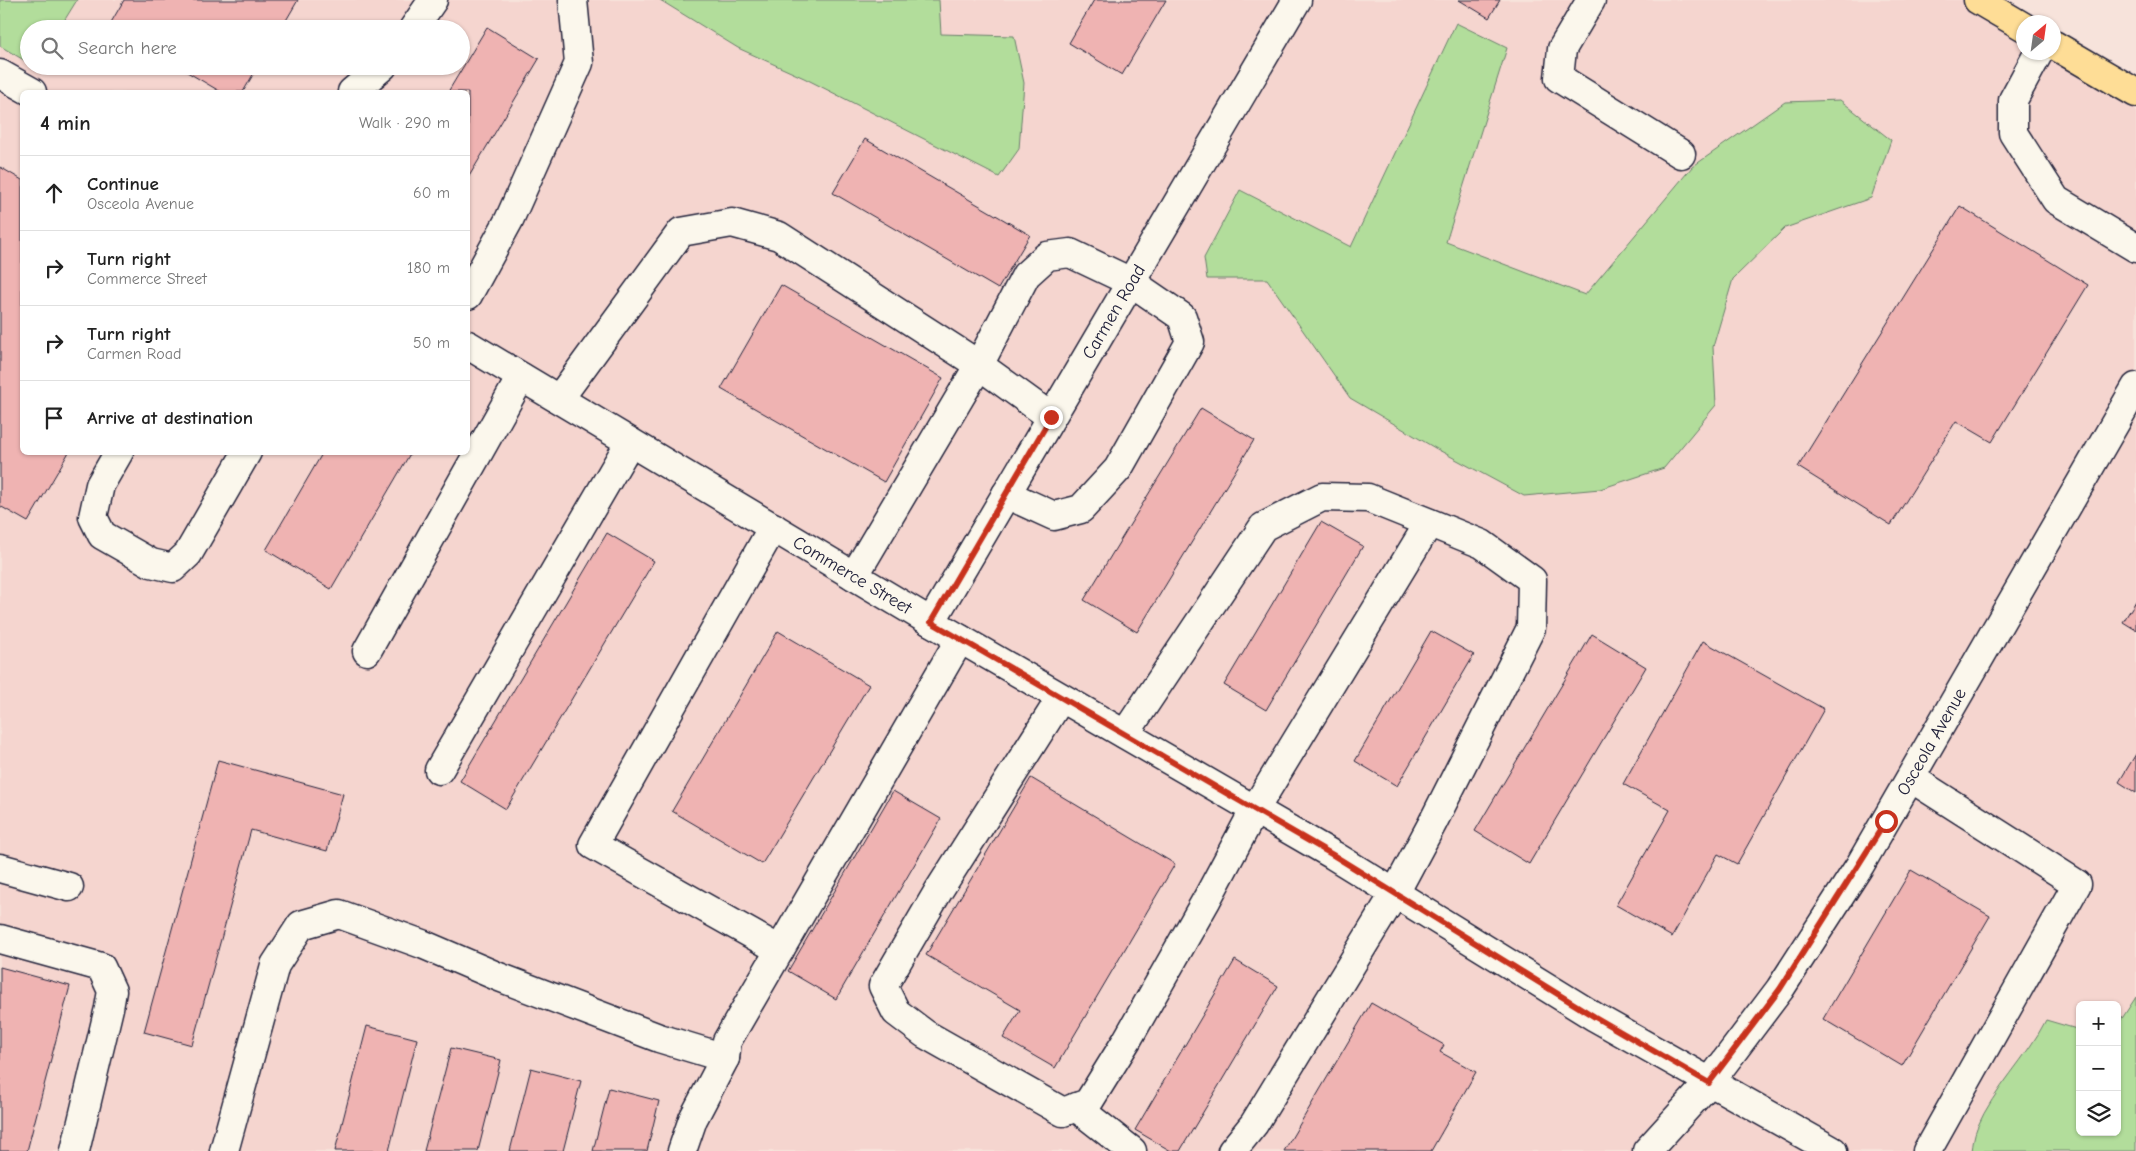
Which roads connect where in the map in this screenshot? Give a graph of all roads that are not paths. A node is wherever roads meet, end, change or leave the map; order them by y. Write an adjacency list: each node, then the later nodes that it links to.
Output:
1 (433, 0): 6 (street)
2 (573, 0): 18 (street)
3 (1297, 0): 17 (street, Carmen Road)
4 (1591, 0): 15 (street)
5 (1978, 0): 7 (main road)
6 (420, 20)
7 (2016, 22)
8 (2061, 48): 14 (main road)
9 (2035, 60): 16 (street)
10 (0, 74): 12 (street)
11 (372, 75): 13 (street)
12 (28, 90)
13 (354, 90)
14 (2136, 93)
15 (1681, 154)
16 (2136, 248)
17 (1131, 282): 20 (street); 25 (street, Carmen Road); 29 (street)
18 (470, 290)
19 (470, 346): 21 (street, Commerce Street)
20 (979, 365): 23 (street); 25 (street); 32 (street)
21 (521, 377): 23 (street, Commerce Street); 35 (street)
22 (2136, 387): 24 (street, Osceola Avenue)
23 (559, 399): 26 (street, Commerce Street)
24 (2129, 416): 39 (street, Osceola Avenue)
25 (1051, 417): 29 (street, Carmen Road)
26 (630, 442): 31 (street, Commerce Street); 38 (street)
27 (117, 455): 28 (street)
28 (245, 455)
29 (1006, 494): 33 (street, Carmen Road)
30 (1430, 523): 37 (street); 40 (street); 43 (street)
31 (773, 527): 32 (street, Commerce Street); 45 (street)
32 (854, 576): 33 (street, Commerce Street)
33 (931, 622): 34 (street, Commerce Street)
34 (960, 639): 36 (street, Commerce Street); 45 (street)
35 (367, 651)
36 (1061, 698): 37 (street, Commerce Street); 48 (street)
37 (1125, 734): 40 (street, Commerce Street)
38 (439, 770)
39 (1911, 778): 47 (street, Osceola Avenue); 56 (street)
40 (1255, 810): 43 (street, Commerce Street); 48 (street)
41 (0, 868): 42 (street)
42 (69, 887)
43 (1395, 893): 47 (street, Commerce Street); 53 (street)
44 (0, 939): 49 (street)
45 (780, 950): 46 (street)
46 (725, 1058): 50 (street); 51 (street)
47 (1709, 1083): 54 (street, Osceola Avenue); 55 (street, Commerce Street)
48 (1076, 1107): 52 (street)
49 (75, 1151)
50 (224, 1151)
51 (682, 1151)
52 (1132, 1151)
53 (1232, 1151)
54 (1647, 1151)
55 (1833, 1151)
56 (1927, 1151)

